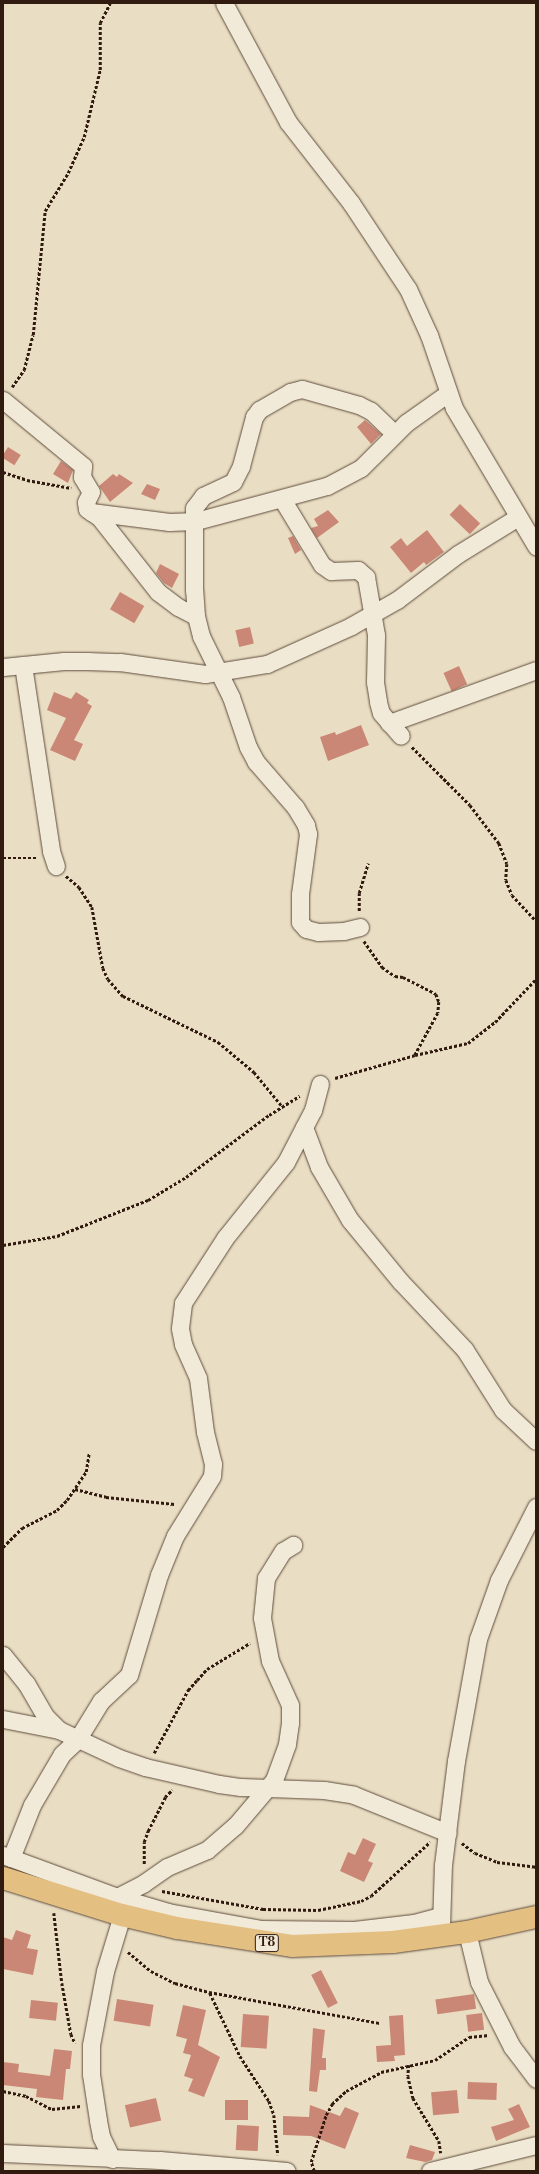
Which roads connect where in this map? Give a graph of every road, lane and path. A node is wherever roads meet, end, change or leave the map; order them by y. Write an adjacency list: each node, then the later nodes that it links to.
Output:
1 (110, 3): 4 (path)
2 (224, 3): 3 (street)
3 (448, 393): 5 (street); 10 (street)
4 (6, 394): 7 (street)
5 (394, 434): 8 (street); 11 (street)
6 (3, 472): 7 (path)
7 (91, 489): 9 (street)
8 (282, 499): 11 (street); 13 (street)
9 (92, 512): 11 (street); 14 (street)
10 (518, 517): 12 (street); 13 (street)
11 (196, 522): 14 (street)
12 (536, 546)
13 (373, 613): 18 (street); 19 (street)
14 (196, 616): 18 (street)
15 (24, 665): 16 (street); 18 (street); 21 (street)
16 (3, 667)
17 (536, 670): 19 (street)
18 (221, 672): 24 (street)
19 (395, 729): 23 (path)
20 (3, 858): 21 (path)
21 (55, 862): 28 (path)
22 (368, 863): 24 (path)
23 (536, 921)
24 (360, 927): 26 (path)
25 (536, 979): 26 (path)
26 (415, 1055): 27 (path)
27 (320, 1084): 28 (path); 29 (street)
28 (282, 1106): 30 (path)
29 (304, 1127): 31 (street); 34 (street)
30 (3, 1245)
31 (536, 1441)
32 (89, 1453): 33 (path)
33 (75, 1489): 34 (path); 37 (path)
34 (196, 1504): 42 (street)
35 (536, 1507): 46 (street)
36 (293, 1545): 38 (street)
37 (3, 1547)
38 (264, 1635): 43 (path); 45 (street)
39 (3, 1655): 41 (street)
40 (3, 1719): 41 (street)
41 (59, 1730): 42 (street)
42 (77, 1740): 43 (street); 47 (street)
43 (145, 1767): 44 (street)
44 (186, 1777): 45 (street); 49 (path)
45 (269, 1789): 46 (street); 49 (street)
46 (444, 1832): 48 (path); 49 (path); 53 (street)
47 (6, 1864): 50 (highway, T8); 51 (street)
48 (536, 1866)
49 (144, 1883): 51 (street)
50 (52, 1893): 51 (highway, T8); 59 (path)
51 (120, 1906): 53 (highway, T8); 55 (street)
52 (536, 1917): 54 (highway, T8)
53 (441, 1926): 54 (highway, T8)
54 (467, 1932): 58 (street)
55 (115, 1936): 56 (path); 59 (street)
56 (209, 1992): 57 (path); 72 (path)
57 (380, 2023)
58 (505, 2033): 60 (path); 61 (street)
59 (91, 2053): 63 (street)
60 (409, 2065): 70 (path); 73 (path)
61 (536, 2079)
62 (3, 2091): 63 (path)
63 (95, 2104): 67 (street)
64 (536, 2145): 70 (street)
65 (3, 2153): 66 (street)
66 (48, 2156): 67 (street); 71 (street)
67 (112, 2159): 68 (street)
68 (168, 2166): 69 (street)
69 (261, 2170): 72 (street)
70 (436, 2170)
71 (35, 2171)
72 (283, 2171)
73 (314, 2171)

